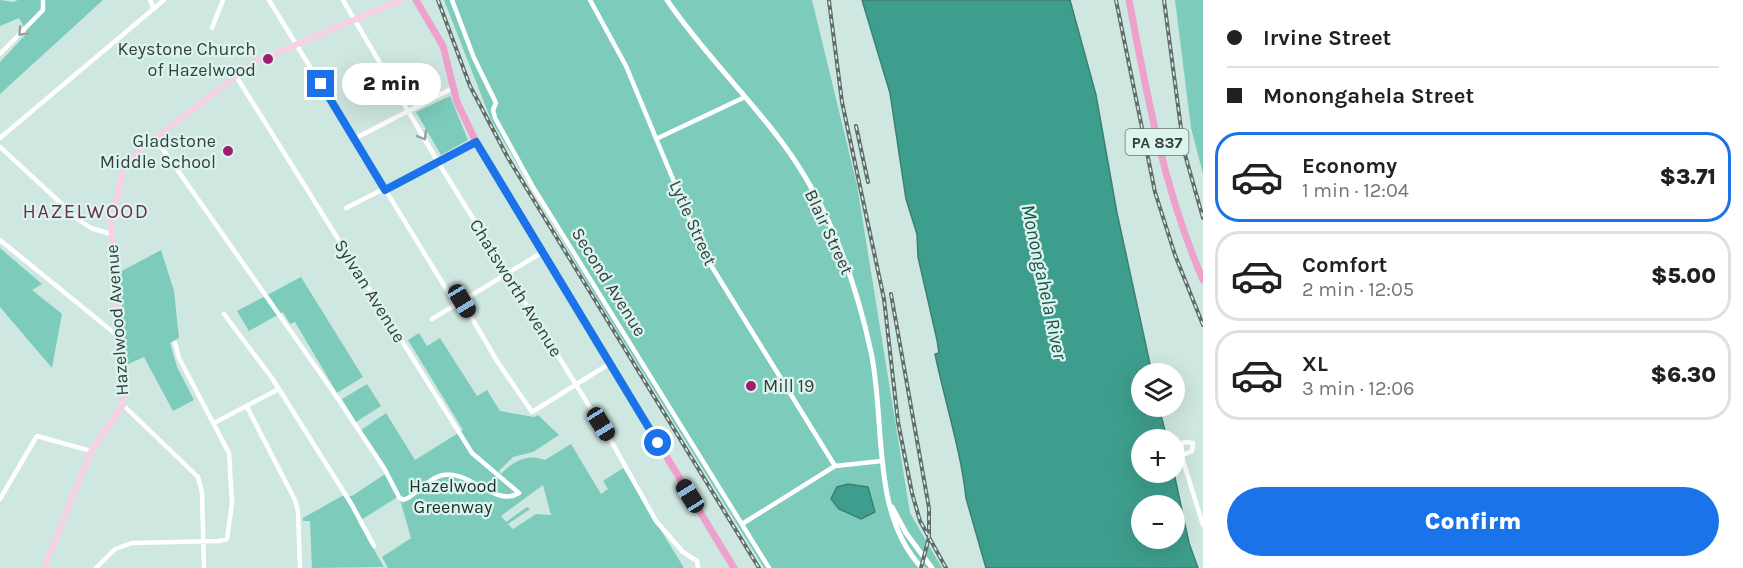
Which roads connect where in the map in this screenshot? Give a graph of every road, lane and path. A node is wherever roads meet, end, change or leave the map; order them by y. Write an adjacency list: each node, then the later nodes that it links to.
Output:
1 (43, 0): 17 (street, one-way to 17)
2 (150, 0): 13 (street)
3 (164, 0): 13 (street)
4 (223, 0): 15 (street)
5 (269, 0): 16 (street)
6 (343, 0): 14 (street, Chatsworth Avenue)
7 (401, 0): 14 (main road, Hazelwood Avenue)
8 (416, 0): 19 (main road)
9 (452, 0): 54 (street, Second Avenue)
10 (590, 0): 25 (street, Lytle Street)
11 (667, 0): 20 (street, Blair Street)
12 (1129, 0): 35 (main road, PA 837)
13 (154, 9): 23 (street)
14 (355, 20): 16 (main road, Hazelwood Avenue); 21 (street, Chatsworth Avenue)
15 (212, 28)
16 (297, 44): 18 (main road, Hazelwood Avenue); 24 (street)
17 (0, 54)
18 (236, 76): 22 (main road, Hazelwood Avenue); 22 (street, Sylvan Avenue)
19 (453, 88): 21 (street); 26 (main road)
20 (745, 97): 25 (street); 49 (street, Blair Street)
21 (408, 111): 24 (street); 28 (street, Chatsworth Avenue, one-way to 28)
22 (155, 138): 31 (main road, Hazelwood Avenue)
23 (0, 139)
24 (354, 139): 29 (street)
25 (656, 139): 50 (street, Lytle Street)
26 (476, 142): 28 (street); 33 (main road)
27 (0, 147): 31 (street)
28 (438, 162): 29 (street); 34 (street, Chatsworth Avenue)
29 (385, 190): 30 (street); 37 (street)
30 (346, 208)
31 (111, 234): 40 (main road, Hazelwood Avenue)
32 (0, 240): 40 (street)
33 (541, 253): 34 (street); 42 (main road)
34 (507, 273): 36 (street); 43 (street, Chatsworth Avenue)
35 (1203, 280)
36 (462, 301): 37 (street); 43 (street)
37 (456, 305): 39 (street)
38 (224, 314): 44 (street)
39 (432, 319)
40 (118, 336): 45 (main road, Hazelwood Avenue)
41 (175, 343): 47 (street)
42 (609, 364): 43 (street); 63 (main road)
43 (577, 385): 62 (street, Chatsworth Avenue)
44 (279, 389): 46 (street); 57 (street)
45 (123, 405): 48 (main road, Hazelwood Avenue); 56 (street)
46 (247, 407): 47 (street); 61 (street)
47 (214, 423): 56 (street)
48 (90, 452): 52 (street); 58 (main road, Hazelwood Avenue)
49 (882, 461): 50 (street); 53 (street, Blair Street)
50 (835, 466): 54 (street)
51 (1185, 469): 55 (street)
52 (0, 499)
53 (892, 507): 65 (street, Blair Street); 66 (street, Blair Street)
54 (742, 524): 64 (street, Second Avenue)
55 (1203, 525)
56 (203, 541): 59 (street); 60 (street)
57 (374, 546)
58 (44, 568)
59 (96, 568)
60 (204, 568)
61 (300, 568)
62 (698, 568)
63 (734, 568)
64 (769, 568)
65 (922, 568)
66 (932, 568)

